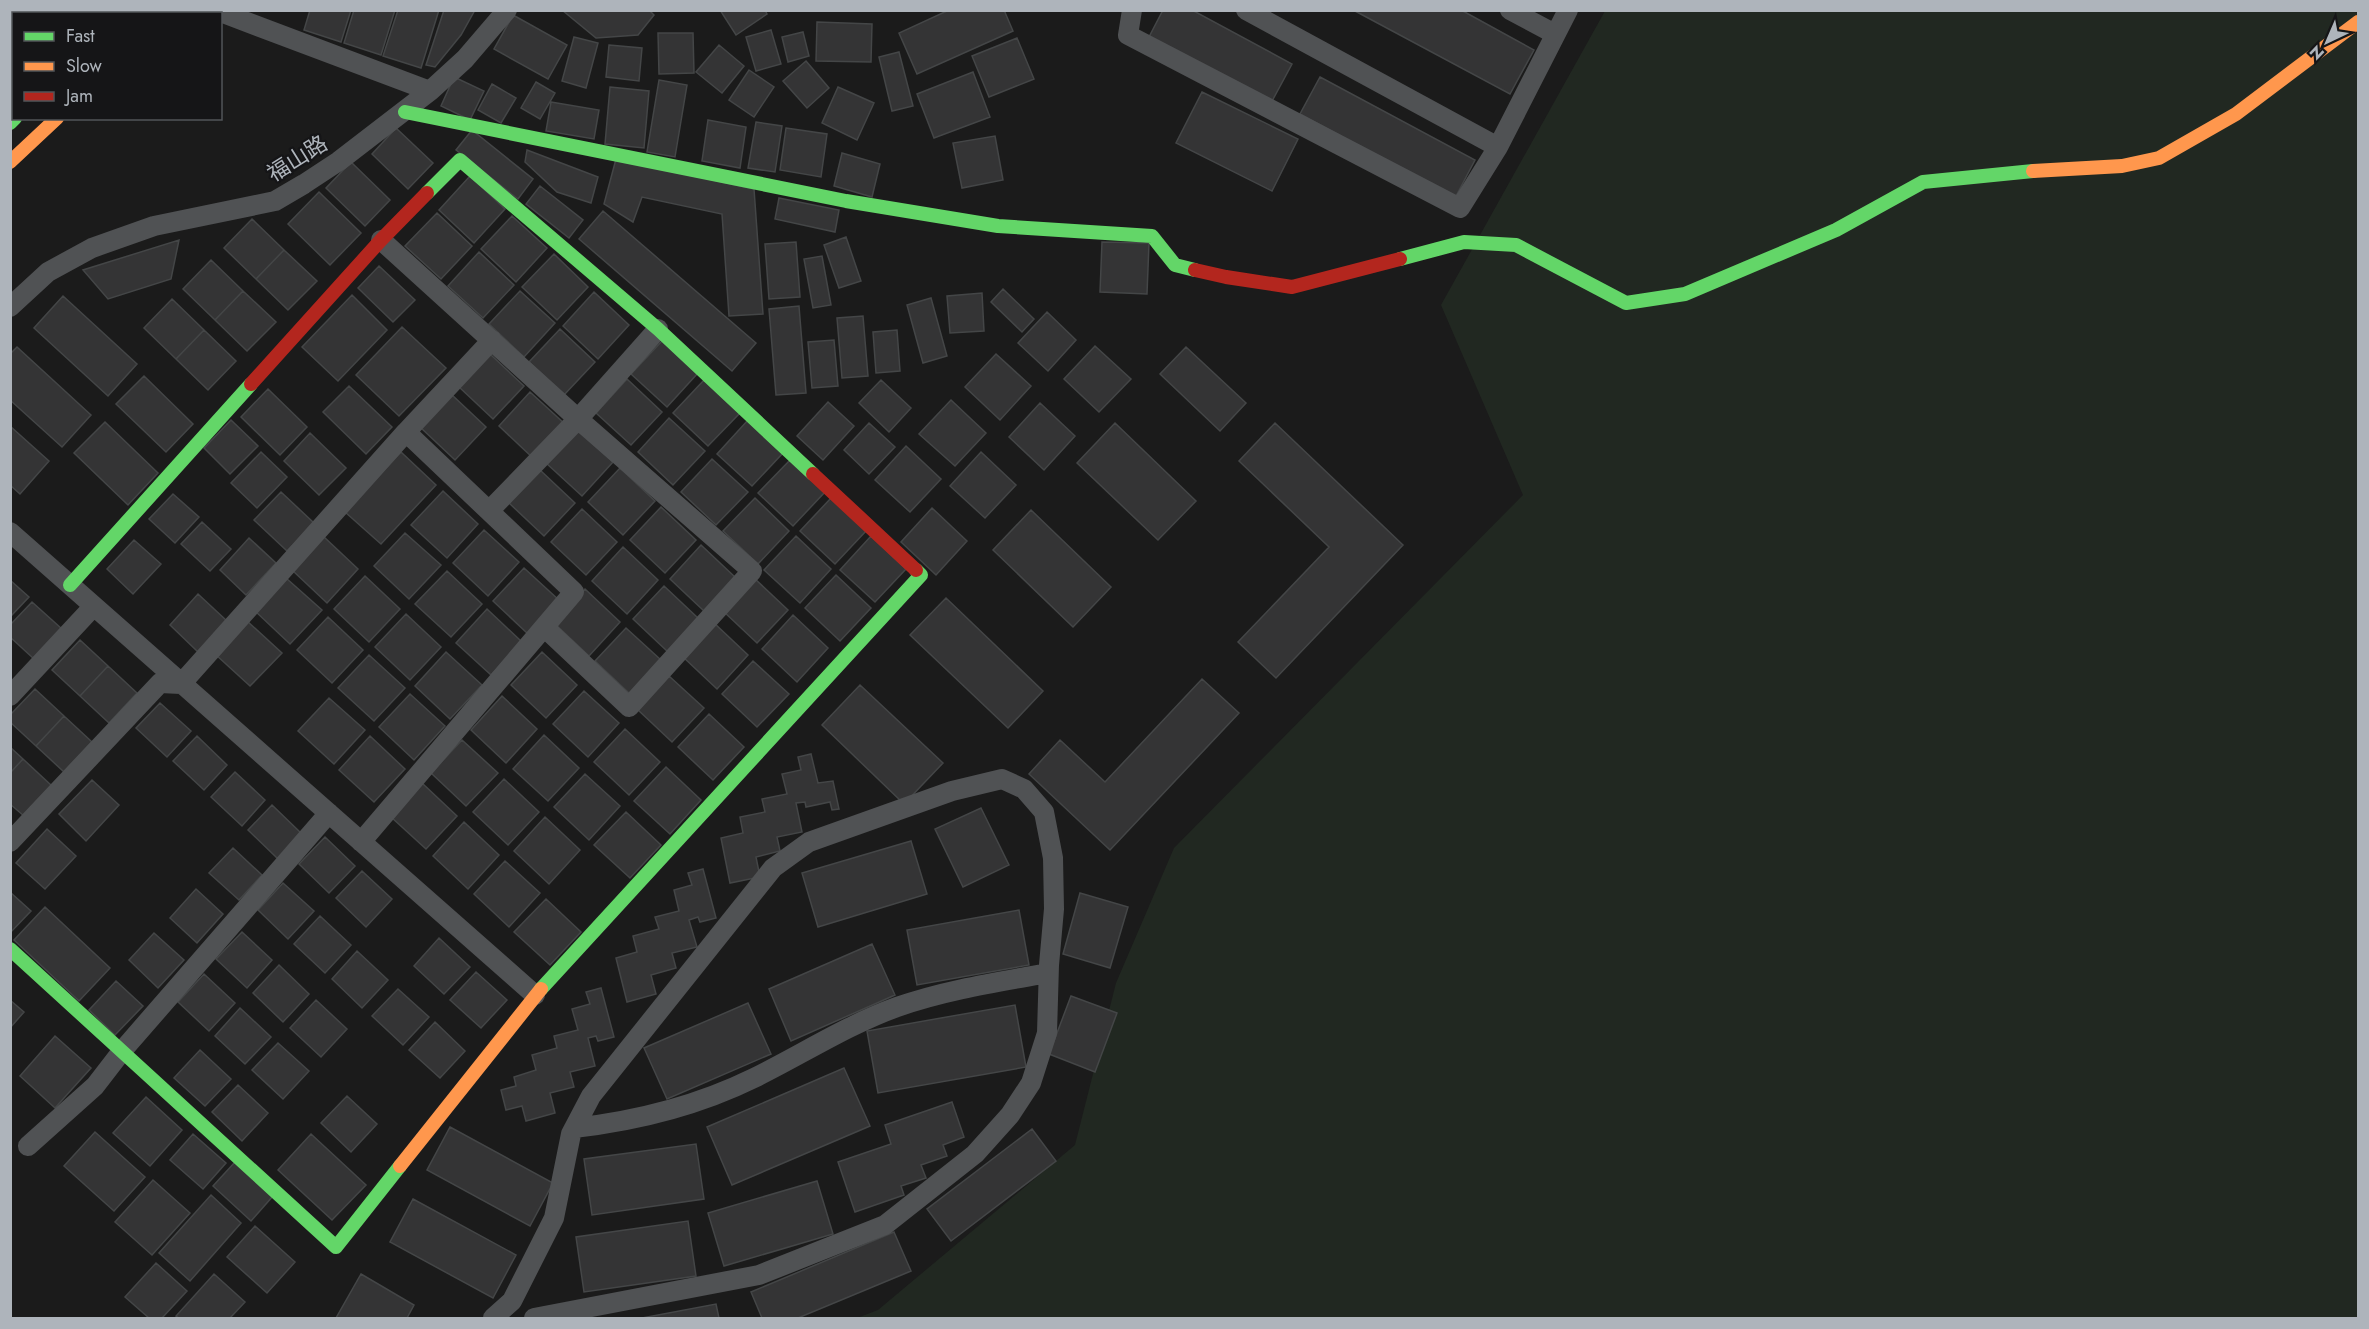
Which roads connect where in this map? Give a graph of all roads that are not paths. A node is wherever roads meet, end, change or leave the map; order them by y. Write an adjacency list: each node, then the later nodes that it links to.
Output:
1 (507, 10): 9 (street, 福山路)
2 (1132, 10): 12 (street)
3 (1246, 10): 12 (street)
4 (1510, 10): 8 (street)
5 (1568, 10): 8 (street)
6 (222, 13): 9 (street)
7 (2358, 22): 10 (street)
8 (1555, 34): 12 (street)
9 (430, 91): 10 (street, 福山路)
10 (405, 112): 15 (street, 福山路)
11 (55, 120): 13 (street)
12 (1498, 147)
13 (10, 162)
14 (381, 240): 16 (street); 17 (street); 22 (street)
15 (10, 307)
16 (658, 329): 18 (street); 32 (street)
17 (492, 340): 18 (street); 19 (street)
18 (578, 419): 20 (street); 24 (street)
19 (406, 432): 20 (street); 25 (street)
20 (489, 511): 24 (street)
21 (10, 532): 22 (street)
22 (70, 585): 23 (street)
23 (93, 607): 25 (street); 26 (street)
24 (544, 627): 29 (street)
25 (181, 684): 27 (street); 28 (street)
26 (10, 696)
27 (329, 813): 29 (street); 33 (street)
28 (10, 842)
29 (361, 842): 32 (street)
30 (10, 949): 33 (street)
31 (1048, 973): 34 (street); 34 (street); 37 (street)
32 (534, 995): 33 (street)
33 (122, 1051): 35 (street)
34 (574, 1128): 36 (street)
35 (28, 1146)
36 (493, 1318)
37 (534, 1318)

